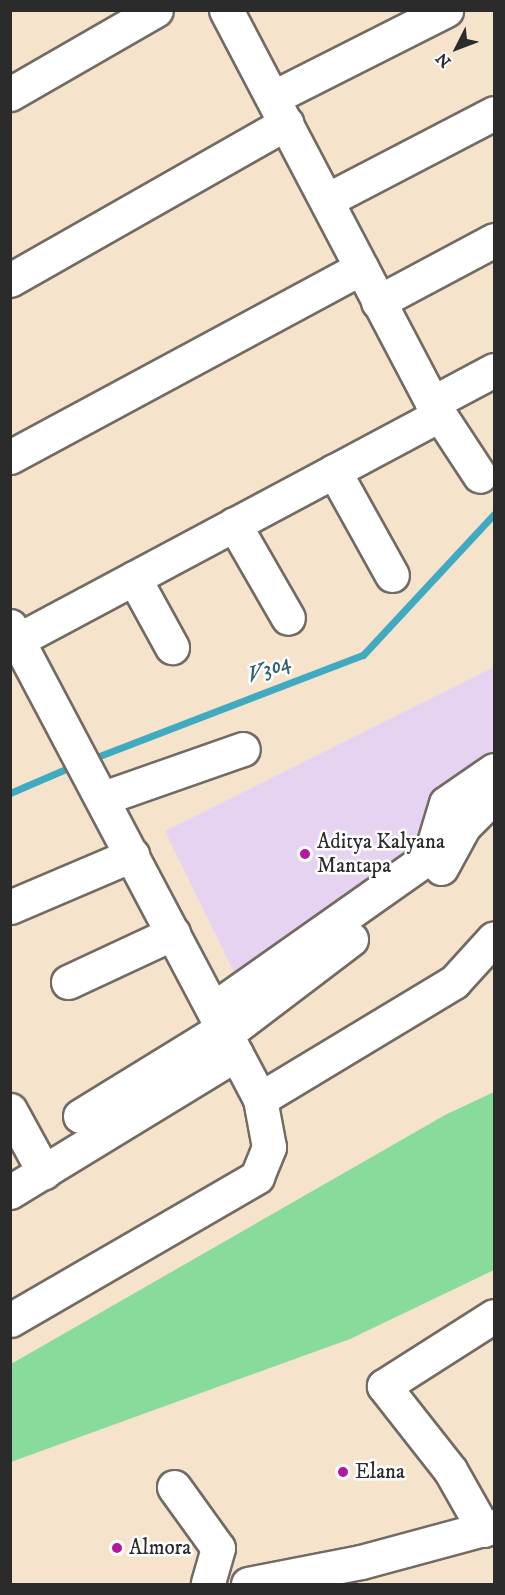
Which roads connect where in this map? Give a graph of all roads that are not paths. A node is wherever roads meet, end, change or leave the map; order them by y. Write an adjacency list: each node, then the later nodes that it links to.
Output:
1 (156, 10): 4 (street)
2 (226, 10): 5 (street)
3 (446, 10): 5 (street)
4 (10, 94)
5 (280, 110): 7 (street); 10 (street)
6 (495, 113): 7 (street)
7 (329, 199): 9 (street)
8 (495, 240): 11 (street)
9 (361, 268): 11 (street); 14 (street)
10 (10, 280)
11 (378, 302): 13 (street)
12 (495, 370): 13 (street)
13 (436, 409): 15 (street); 16 (street)
14 (10, 458)
15 (334, 471): 17 (street); 18 (street)
16 (480, 476)
17 (234, 524): 19 (street); 20 (street)
18 (392, 575)
19 (134, 578): 21 (street); 22 (street)
20 (288, 618)
21 (14, 633): 23 (street)
22 (172, 647)
23 (23, 676): 26 (street)
24 (243, 748): 26 (street)
25 (495, 770): 33 (street)
26 (99, 791): 28 (street)
27 (495, 796): 33 (street)
28 (132, 855): 29 (street); 30 (street)
29 (10, 907)
30 (173, 933): 32 (street); 33 (street)
31 (495, 938): 34 (street)
32 (69, 982)
33 (225, 1031): 34 (street); 36 (street); 37 (street)
34 (260, 1099): 40 (street)
35 (10, 1110): 37 (street)
36 (80, 1116)
37 (44, 1172): 38 (street)
38 (10, 1192)
39 (495, 1316): 42 (street)
40 (10, 1320)
41 (174, 1487): 43 (street)
42 (490, 1528): 44 (street)
43 (208, 1584)
44 (248, 1584)
45 (314, 1584): 46 (street)
46 (391, 1584)

